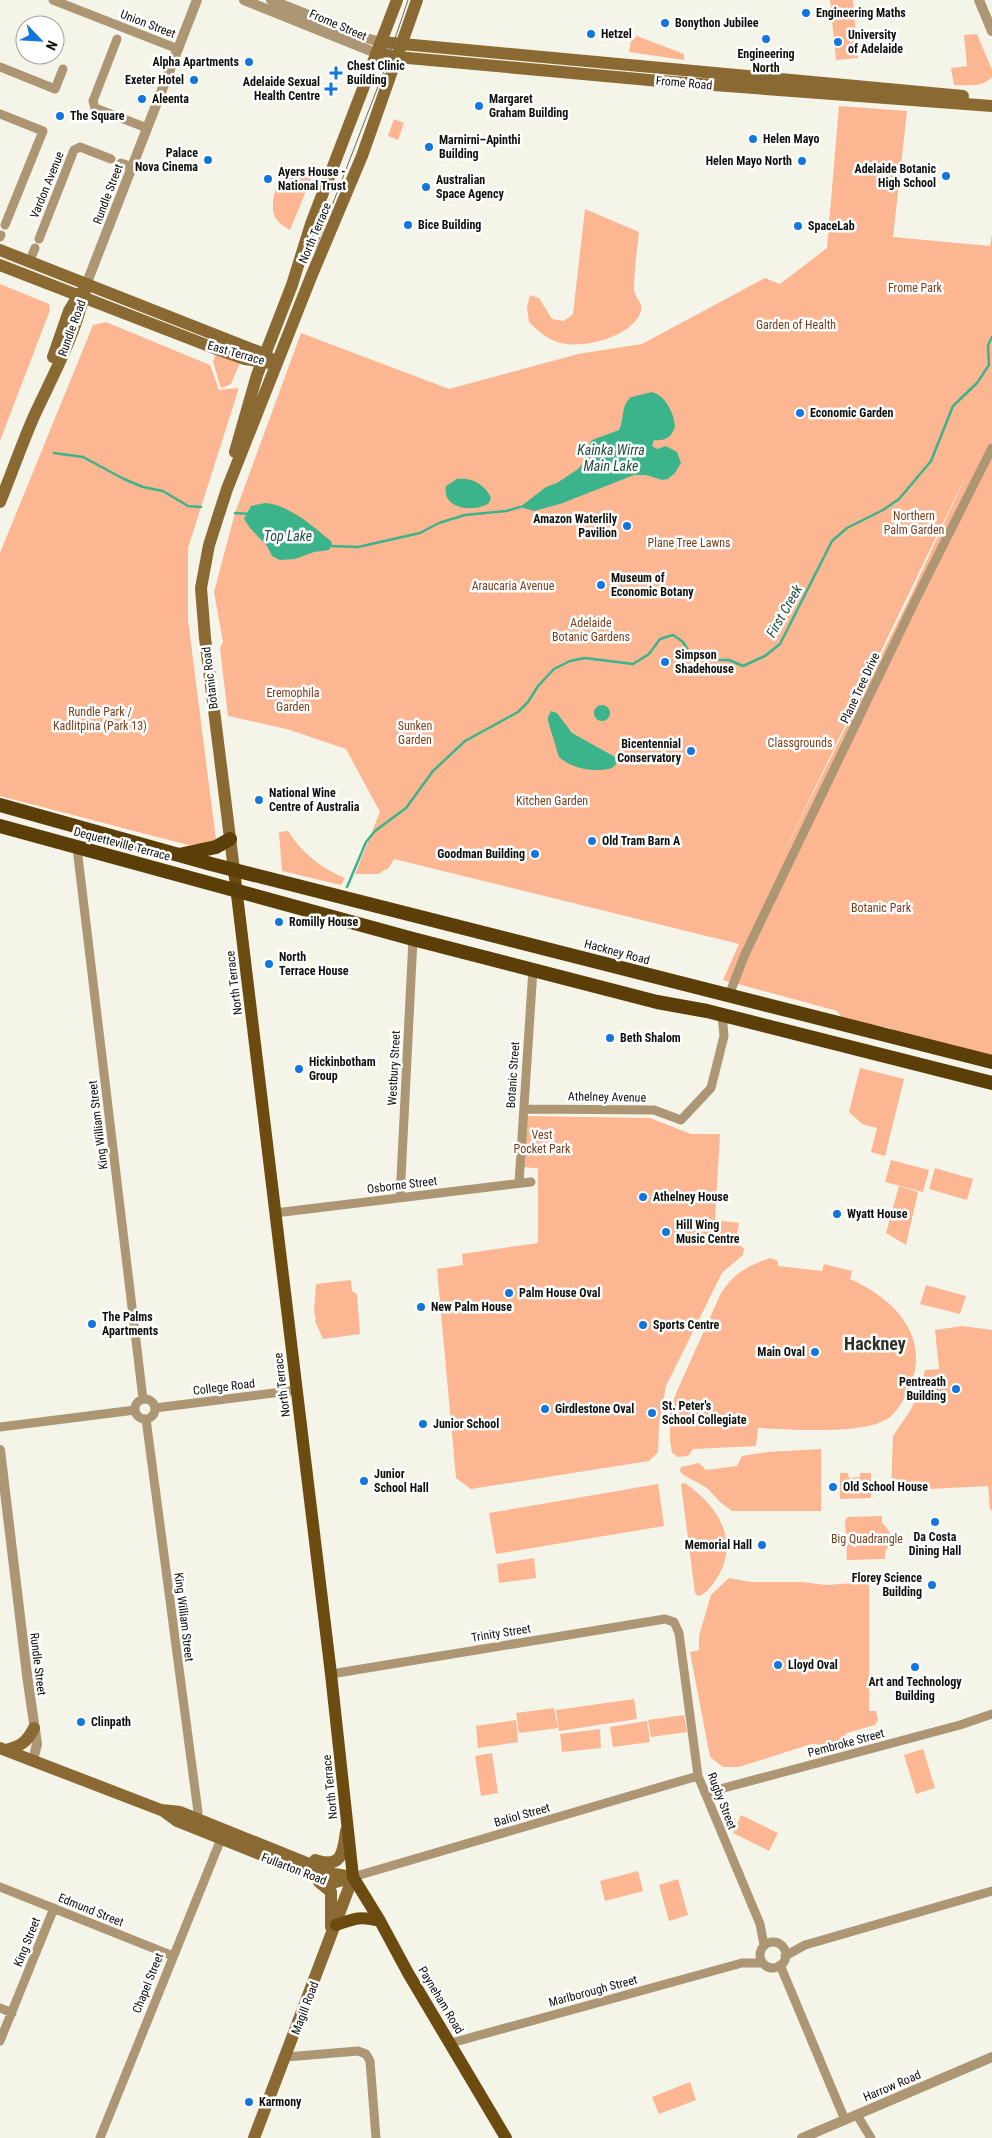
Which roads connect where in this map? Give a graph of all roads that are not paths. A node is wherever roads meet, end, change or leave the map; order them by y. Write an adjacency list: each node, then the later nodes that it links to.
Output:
1 (53, 0): 13 (street, Union Street)
2 (197, 0): 13 (street, Rundle Street)
3 (244, 0): 9 (street, Frome Street)
4 (271, 0): 8 (street, Frome Street)
5 (397, 0): 12 (main road, North Terrace)
6 (417, 0): 14 (main road, North Terrace)
7 (979, 0): 10 (street)
8 (294, 9): 9 (street, Frome Street); 12 (street, Frome Street)
9 (290, 19): 12 (street, Frome Street)
10 (992, 31)
11 (116, 40): 20 (street)
12 (379, 48): 14 (main road, Frome Road); 34 (main road, North Terrace)
13 (178, 49): 20 (street, Rundle Street)
14 (399, 51): 17 (main road, Frome Road); 18 (main road, Frome Road); 35 (main road, North Terrace)
15 (0, 68): 16 (street)
16 (63, 69)
17 (992, 99)
18 (992, 106)
19 (0, 114): 24 (street)
20 (147, 128): 23 (street, Rundle Street)
21 (111, 159): 25 (street, Vardon Avenue)
22 (121, 163): 23 (street)
23 (132, 167): 31 (street, Rundle Street)
24 (5, 225)
25 (39, 239)
26 (35, 248): 28 (street)
27 (0, 250): 28 (main road, East Terrace)
28 (30, 263): 30 (main road); 31 (main road, East Terrace)
29 (0, 265): 30 (main road, East Terrace)
30 (27, 276): 32 (main road, East Terrace)
31 (86, 285): 32 (main road, Rundle Road); 33 (main road, East Terrace)
32 (80, 297): 33 (main road, East Terrace); 38 (main road, Rundle Road)
33 (192, 333): 34 (main road, East Terrace)
34 (263, 358): 35 (main road, East Terrace); 37 (main road, Botanic Road)
35 (277, 363): 37 (main road, Botanic Road)
36 (992, 448): 51 (street, Plane Tree Drive)
37 (227, 488): 42 (main road, Botanic Road)
38 (0, 502)
39 (0, 805): 41 (highway, Dequetteville Terrace)
40 (0, 826): 43 (highway, Dequetteville Terrace)
41 (81, 829): 43 (highway); 44 (highway, Dequetteville Terrace)
42 (230, 839): 44 (highway); 45 (main road, Botanic Road)
43 (77, 848): 46 (highway, Dequetteville Terrace); 64 (street, King William Street)
44 (176, 855): 45 (highway, Dequetteville Terrace)
45 (234, 870): 46 (main road, North Terrace); 47 (highway, Hackney Road)
46 (236, 890): 48 (highway); 62 (main road, North Terrace)
47 (379, 907): 48 (highway); 51 (highway, Hackney Road)
48 (391, 932): 49 (highway)
49 (413, 939): 50 (highway); 61 (street, Westbury Street)
50 (533, 969): 52 (highway); 58 (street, Botanic Street)
51 (729, 995): 55 (highway); 56 (highway, Hackney Road)
52 (722, 1014): 53 (highway); 54 (street, Athelney Avenue)
53 (739, 1018): 54 (street, Athelney Avenue); 55 (highway)
54 (724, 1036): 58 (street, Athelney Avenue)
55 (855, 1047): 57 (highway)
56 (992, 1062)
57 (992, 1083)
58 (524, 1108): 60 (street, Botanic Street)
59 (531, 1182): 60 (street, Osborne Street)
60 (519, 1183): 61 (street, Osborne Street)
61 (400, 1198): 62 (street, Osborne Street)
62 (275, 1214): 63 (main road, North Terrace)
63 (297, 1390): 65 (street, College Road); 71 (main road, North Terrace)
64 (143, 1399): 65 (street); 66 (street)
65 (155, 1408): 67 (street)
66 (135, 1410): 67 (street); 68 (street)
67 (146, 1419): 79 (street, King William Street)
68 (0, 1427)
69 (0, 1450): 73 (street, Rundle Street)
70 (674, 1622): 71 (street, Trinity Street); 76 (street, Rugby Street)
71 (331, 1674): 80 (main road, North Terrace)
72 (992, 1714): 77 (street, Pembroke Street)
73 (34, 1728): 74 (main road); 75 (street, Rundle Street)
74 (3, 1749): 75 (main road, Fullarton Road)
75 (33, 1760): 78 (main road, Fullarton Road)
76 (698, 1776): 77 (street, Rugby Street); 84 (street, Baliol Street)
77 (705, 1793): 91 (street, Rugby Street)
78 (161, 1810): 79 (main road, Fullarton Road); 81 (main road, Fullarton Road)
79 (198, 1819): 81 (main road); 82 (main road, Fullarton Road)
80 (348, 1822): 82 (main road); 84 (main road, North Terrace)
81 (221, 1839): 83 (main road, Fullarton Road); 93 (street, Chapel Street)
82 (281, 1852): 84 (main road, Fullarton Road)
83 (311, 1875): 84 (main road, Fullarton Road); 90 (main road)
84 (353, 1877): 88 (main road, Payneham Road); 89 (main road, Magill Road)
85 (0, 1887): 87 (street, Edmund Street)
86 (992, 1891): 92 (street)
87 (54, 1908): 93 (street, Edmund Street); 98 (street, King Street)
88 (380, 1921): 89 (main road); 100 (main road, Payneham Road)
89 (336, 1924): 90 (main road, Magill Road)
90 (330, 1942): 101 (main road, Magill Road)
91 (766, 1946): 92 (street); 94 (street, Marlborough Street); 95 (street, Rugby Street)
92 (784, 1951): 96 (street)
93 (173, 1956): 105 (street, Chapel Street)
94 (742, 1963): 95 (street, Marlborough Street); 100 (street, Marlborough Street)
95 (763, 1963): 96 (street)
96 (776, 1966): 104 (street)
97 (0, 2008): 98 (street)
98 (12, 2013): 99 (street, King Street)
99 (0, 2041)
100 (450, 2043): 108 (main road, Payneham Road)
101 (286, 2057): 106 (main road, Magill Road); 107 (street)
102 (991, 2059): 103 (street, Harrow Road)
103 (857, 2115): 104 (street, Harrow Road); 110 (street)
104 (845, 2120): 109 (street, Harrow Road)
105 (100, 2138)
106 (254, 2138)
107 (376, 2138)
108 (506, 2138)
109 (802, 2138)
110 (870, 2138)

